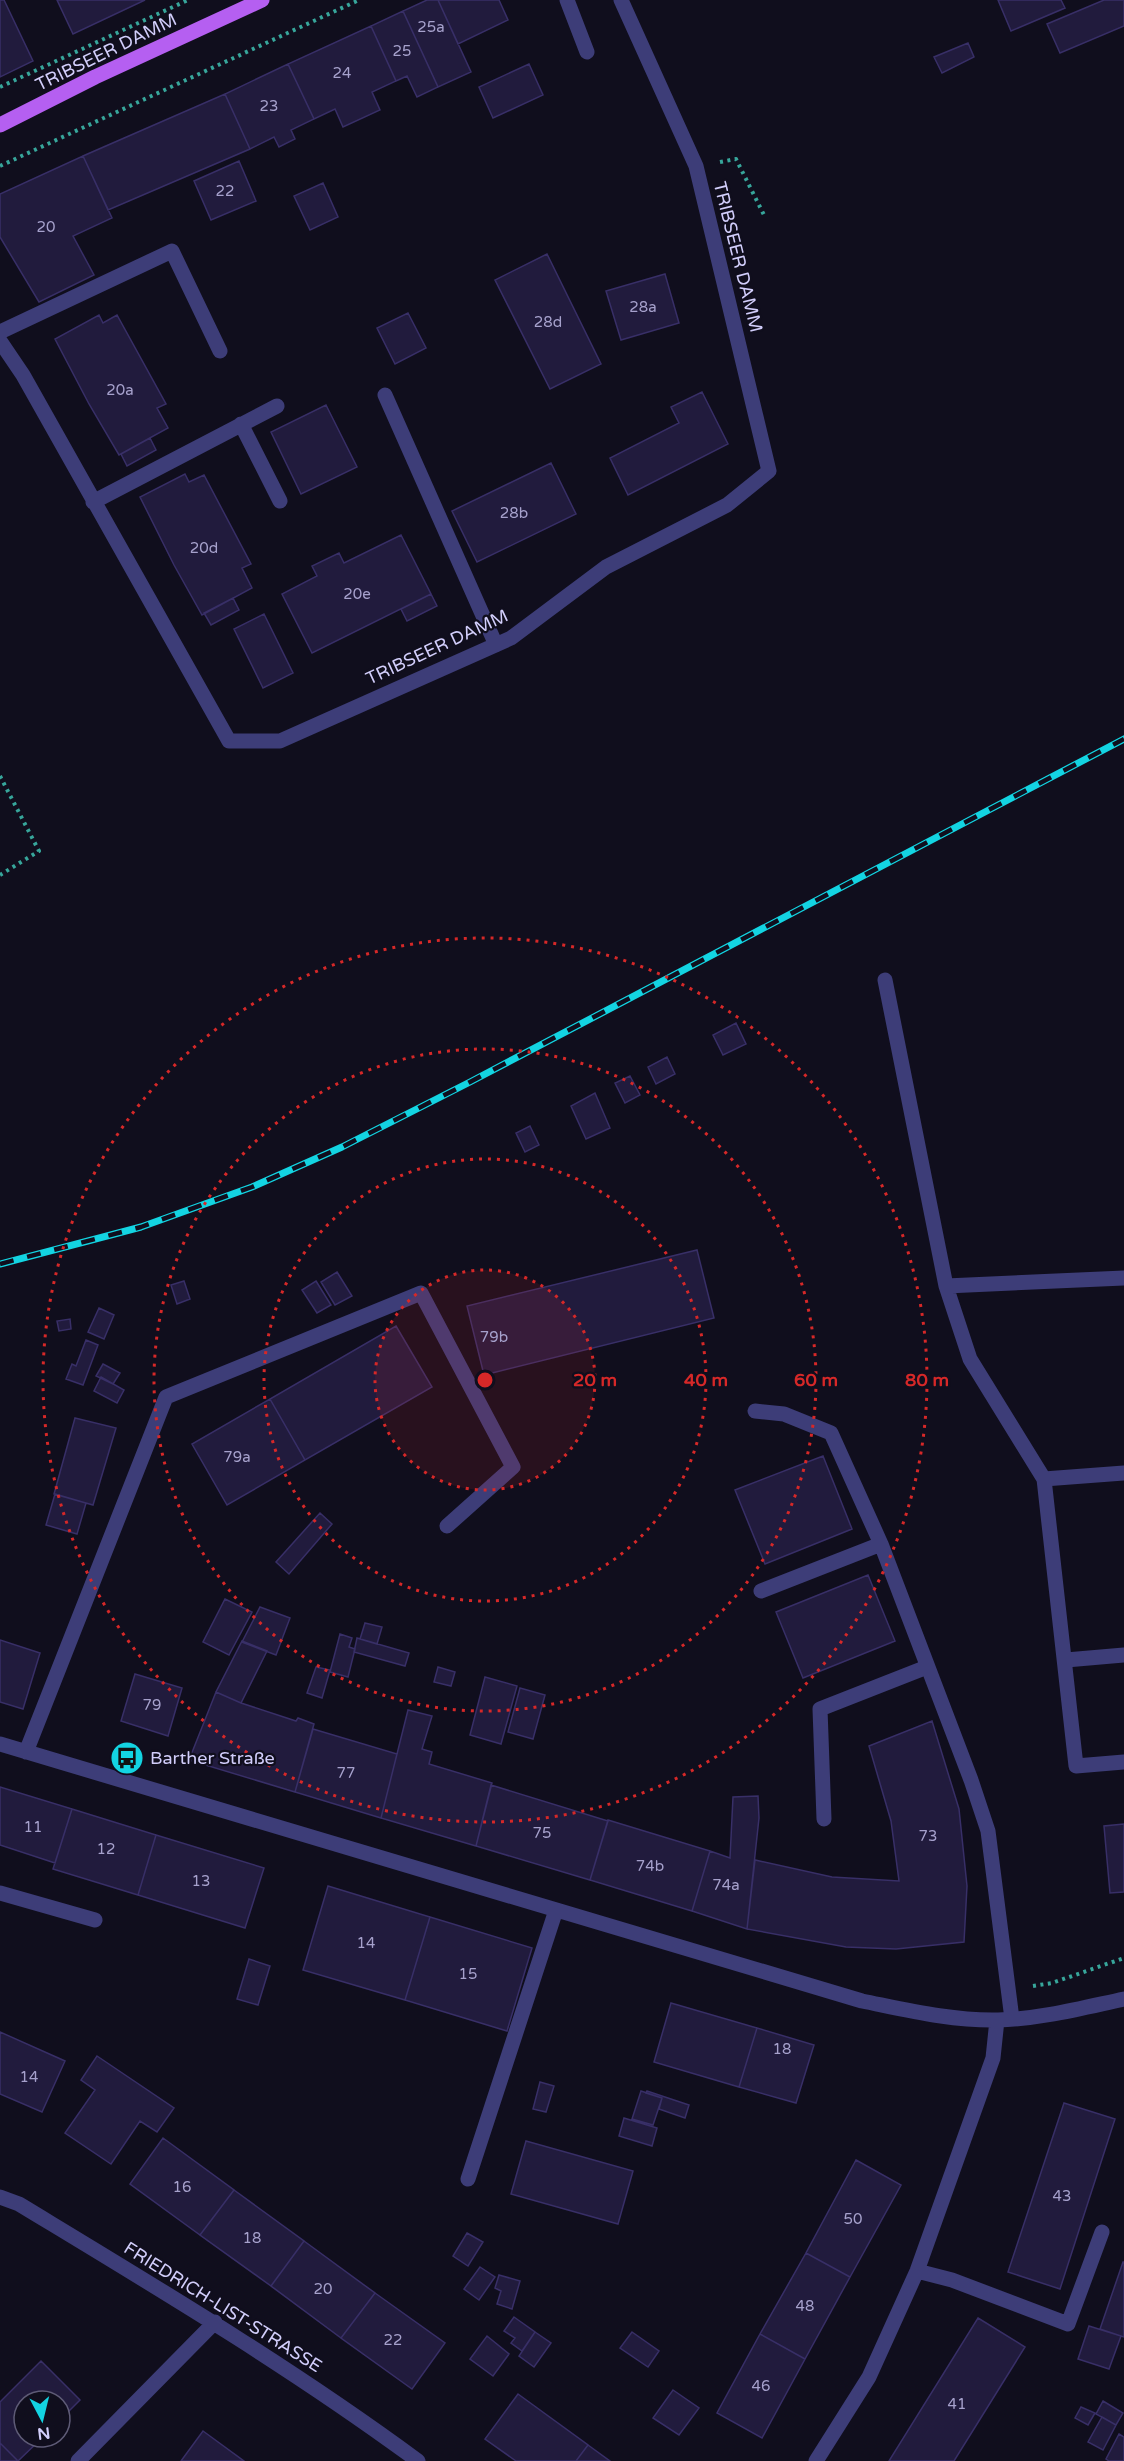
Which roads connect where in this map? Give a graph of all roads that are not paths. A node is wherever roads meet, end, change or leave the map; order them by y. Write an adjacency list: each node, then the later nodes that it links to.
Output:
1 (262, 0): 5 (main road, TRIBSEER DAMM)
2 (567, 0): 4 (street)
3 (621, 0): 14 (street, TRIBSEER DAMM)
4 (587, 52)
5 (0, 125)
6 (0, 332): 8 (street)
7 (0, 341): 13 (street, TRIBSEER DAMM)
8 (220, 351)
9 (385, 395): 14 (street)
10 (277, 406): 11 (street)
11 (241, 424): 12 (street); 13 (street)
12 (280, 501)
13 (93, 502): 14 (street, TRIBSEER DAMM)
14 (496, 645)
15 (885, 980): 17 (street)
16 (1124, 1278): 17 (street)
17 (946, 1286): 20 (street)
18 (755, 1411): 22 (street)
19 (1124, 1473): 20 (street)
20 (1044, 1479): 25 (street)
21 (447, 1526): 28 (street)
22 (881, 1544): 23 (street); 26 (street)
23 (761, 1591)
24 (1124, 1655): 25 (street)
25 (1066, 1660): 29 (street)
26 (927, 1668): 30 (street); 35 (street)
27 (0, 1744): 28 (street)
28 (26, 1752): 32 (street)
29 (1124, 1762)
30 (824, 1819)
31 (0, 1893): 33 (street)
32 (556, 1910): 36 (street); 37 (street)
33 (95, 1920)
34 (1124, 1999): 35 (street)
35 (1012, 2019): 36 (street)
36 (997, 2020): 40 (street)
37 (468, 2179)
38 (0, 2197): 41 (street, FRIEDRICH-LIST-STRASSE)
39 (1102, 2232): 40 (street)
40 (917, 2271): 42 (street)
41 (215, 2322): 43 (street); 44 (street, FRIEDRICH-LIST-STRASSE)
42 (820, 2460)
43 (78, 2461)
44 (418, 2461)

